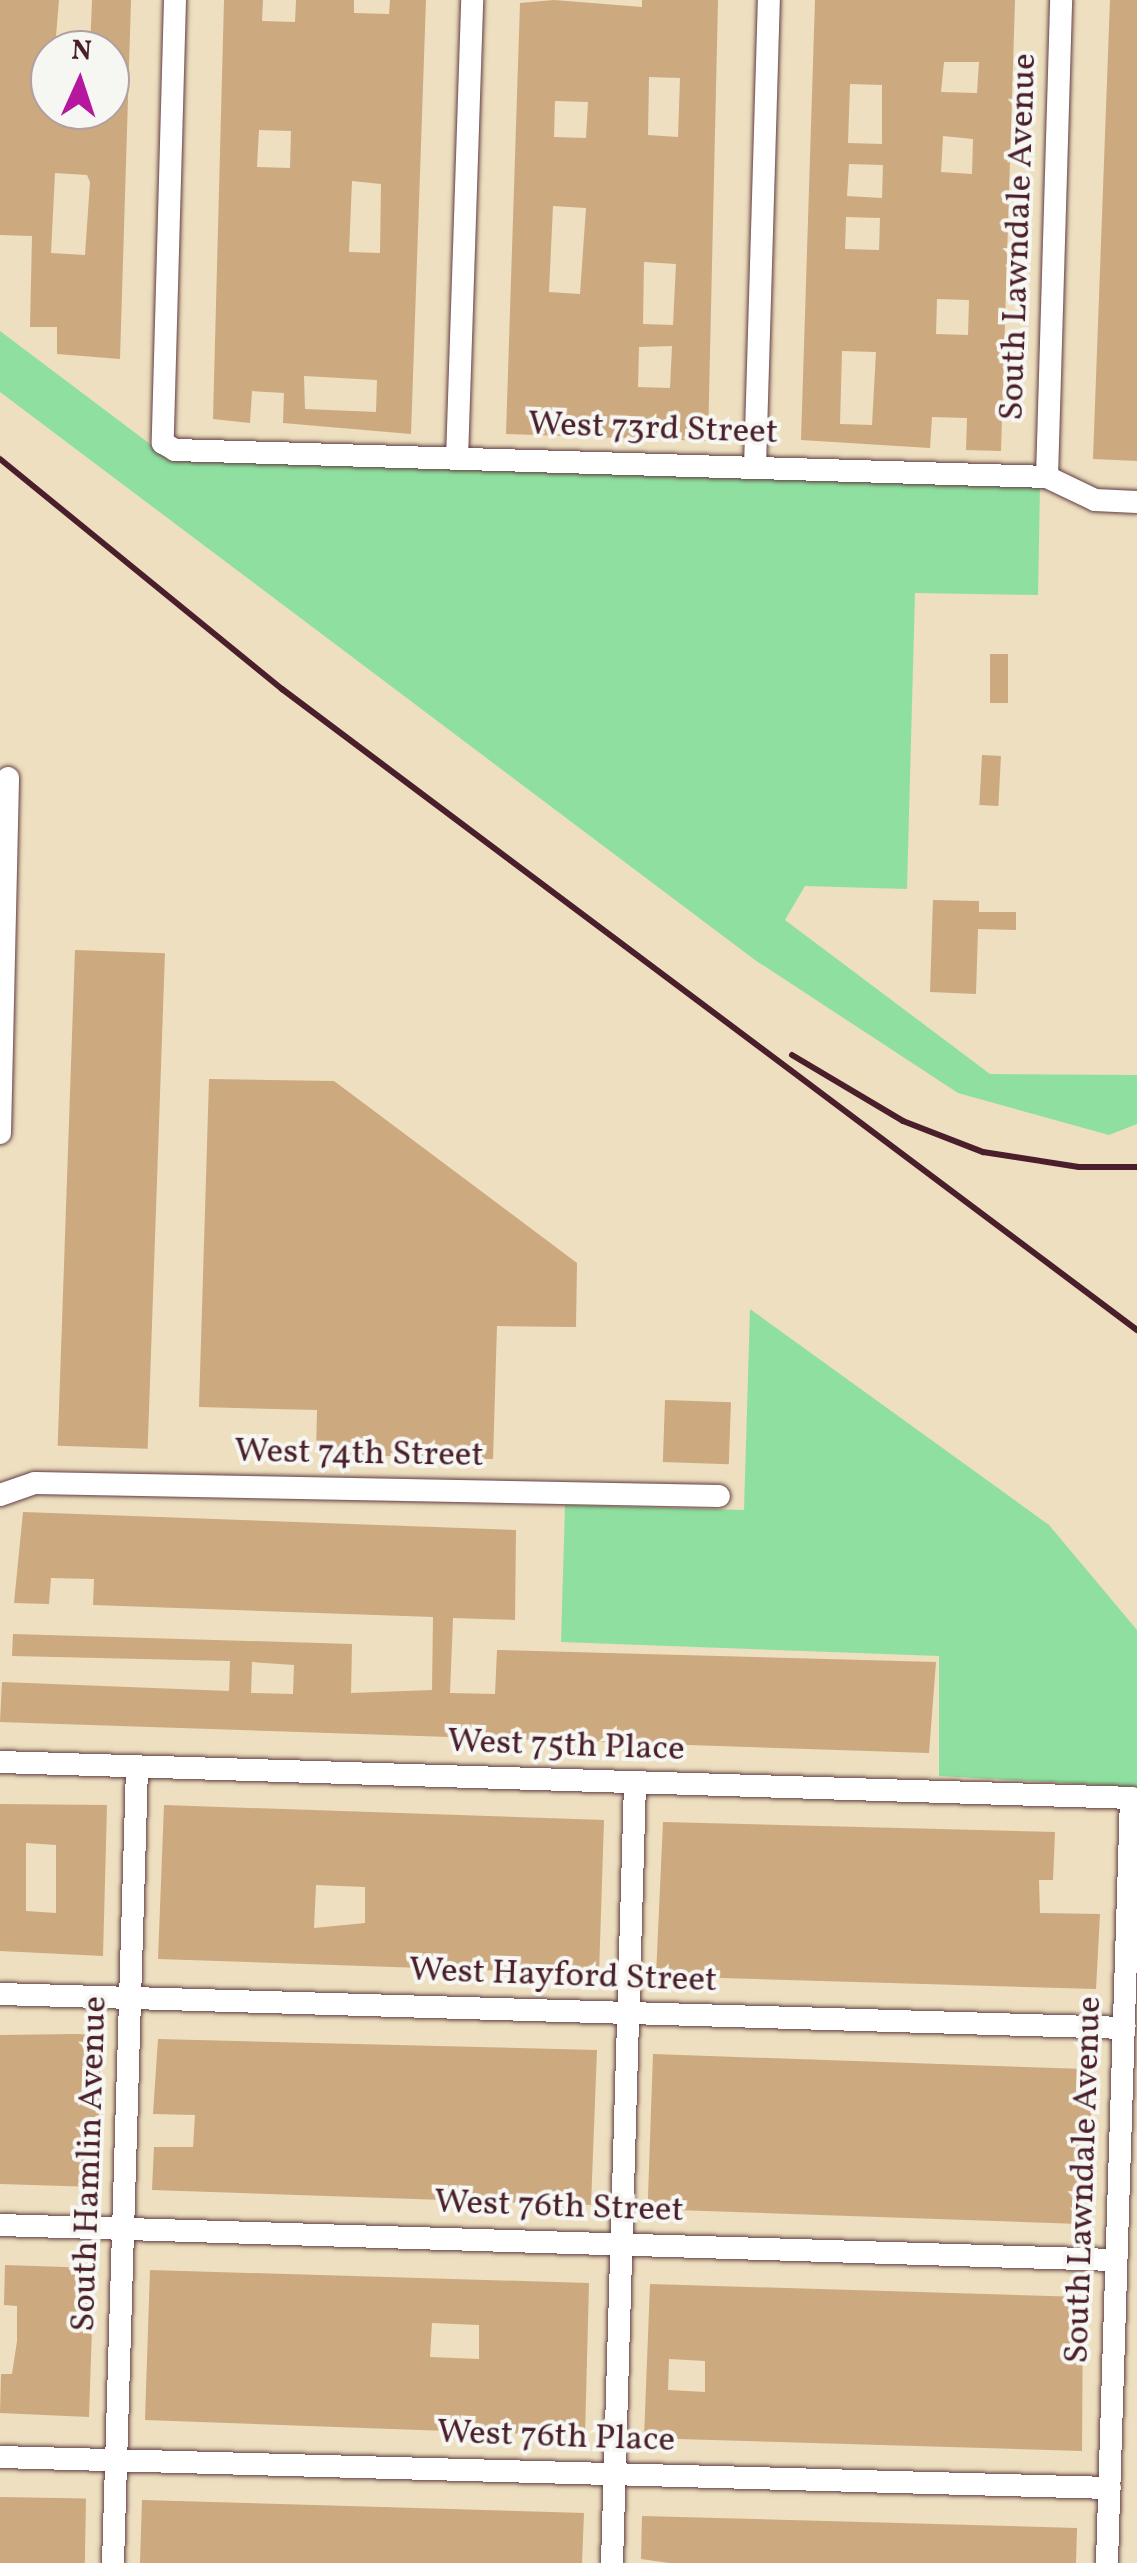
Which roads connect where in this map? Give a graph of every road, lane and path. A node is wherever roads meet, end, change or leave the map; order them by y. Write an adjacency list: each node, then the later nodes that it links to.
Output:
1 (175, 0): 5 (street, West 73rd Street)
2 (472, 0): 5 (street)
3 (769, 0): 6 (street)
4 (1061, 0): 7 (street, South Lawndale Avenue)
5 (457, 459): 6 (street, West 73rd Street)
6 (755, 466): 7 (street, West 73rd Street)
7 (1047, 477): 8 (street, West 73rd Street)
8 (1137, 502)
9 (8, 778): 10 (street)
10 (0, 1132)
11 (0, 1495): 12 (street, West 74th Street)
12 (719, 1496)
13 (0, 1762): 14 (street, West 75th Place)
14 (137, 1767): 15 (street, West 75th Place); 18 (street, South Hamlin Avenue)
15 (635, 1783): 16 (street, West 75th Place); 19 (street)
16 (1130, 1798): 20 (street, South Lawndale Avenue)
17 (0, 1994): 18 (street, West Hayford Street)
18 (130, 1998): 19 (street, West Hayford Street); 22 (street, South Hamlin Avenue)
19 (628, 2013): 20 (street, West Hayford Street); 23 (street)
20 (1124, 2028): 24 (street, South Lawndale Avenue)
21 (0, 2225): 22 (street, West 76th Street)
22 (123, 2229): 23 (street, West 76th Street); 26 (street, South Hamlin Avenue)
23 (622, 2244): 24 (street, West 76th Street); 27 (street)
24 (1116, 2260): 28 (street, South Lawndale Avenue)
25 (0, 2456): 26 (street, West 76th Place)
26 (116, 2460): 27 (street, West 76th Place); 29 (street, South Hamlin Avenue)
27 (615, 2474): 28 (street, West 76th Place); 30 (street)
28 (1110, 2488): 31 (street, South Lawndale Avenue)
29 (112, 2563)
30 (612, 2563)
31 (1107, 2563)

